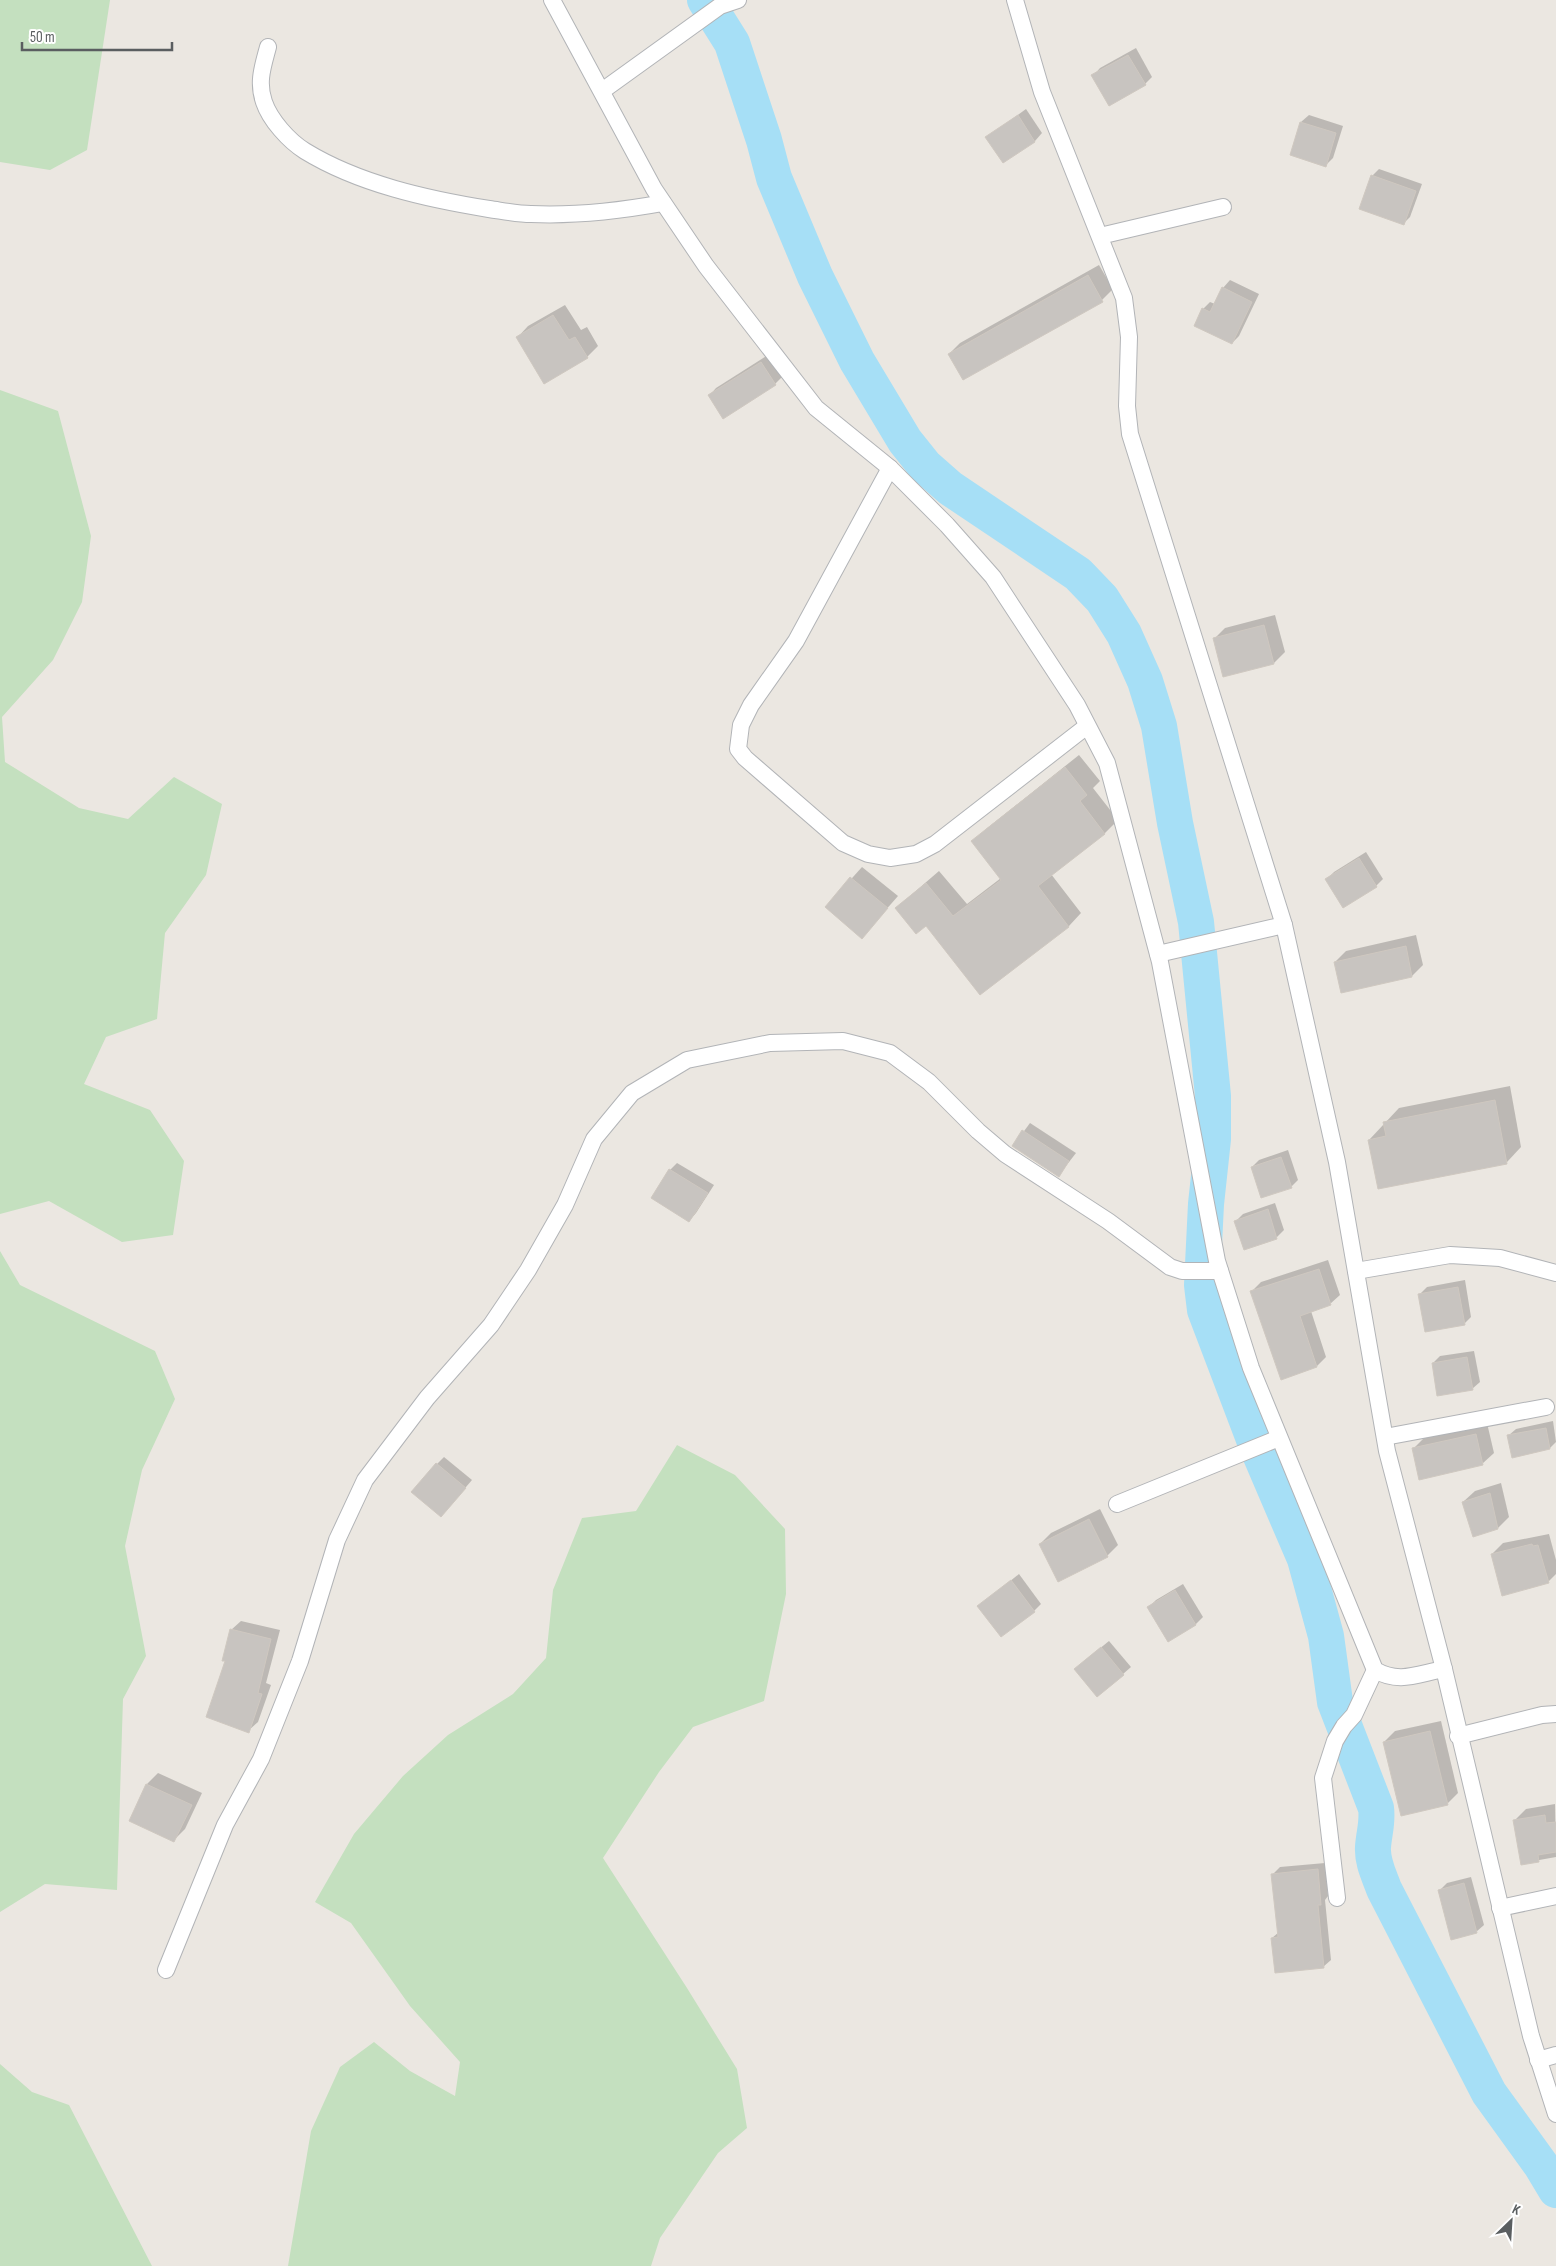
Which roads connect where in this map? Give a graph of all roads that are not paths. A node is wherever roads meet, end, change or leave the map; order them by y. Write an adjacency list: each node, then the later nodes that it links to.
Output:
1 (552, 0): 5 (street)
2 (738, 0): 5 (street)
3 (1015, 0): 8 (street)
4 (268, 47): 6 (street)
5 (602, 91): 6 (street)
6 (663, 203): 9 (street)
7 (1223, 207): 8 (street)
8 (1100, 236): 11 (street)
9 (890, 468): 10 (street); 10 (street)
10 (1087, 726): 12 (street)
11 (1284, 925): 12 (street); 14 (street)
12 (1158, 954): 13 (street)
13 (1220, 1271): 18 (street); 27 (street)
14 (1356, 1271): 15 (street); 17 (street)
15 (1556, 1273)
16 (1546, 1408): 17 (street)
17 (1385, 1437): 20 (street)
18 (1279, 1438): 19 (street); 21 (street)
19 (1117, 1504)
20 (1444, 1668): 21 (street); 23 (street)
21 (1375, 1670): 25 (street)
22 (1556, 1714): 23 (street)
23 (1458, 1736): 26 (street)
24 (1556, 1896): 26 (street)
25 (1337, 1898)
26 (1500, 1908): 29 (street)
27 (166, 1970)
28 (1556, 2055): 29 (street)
29 (1538, 2060): 30 (street)
30 (1556, 2114)

